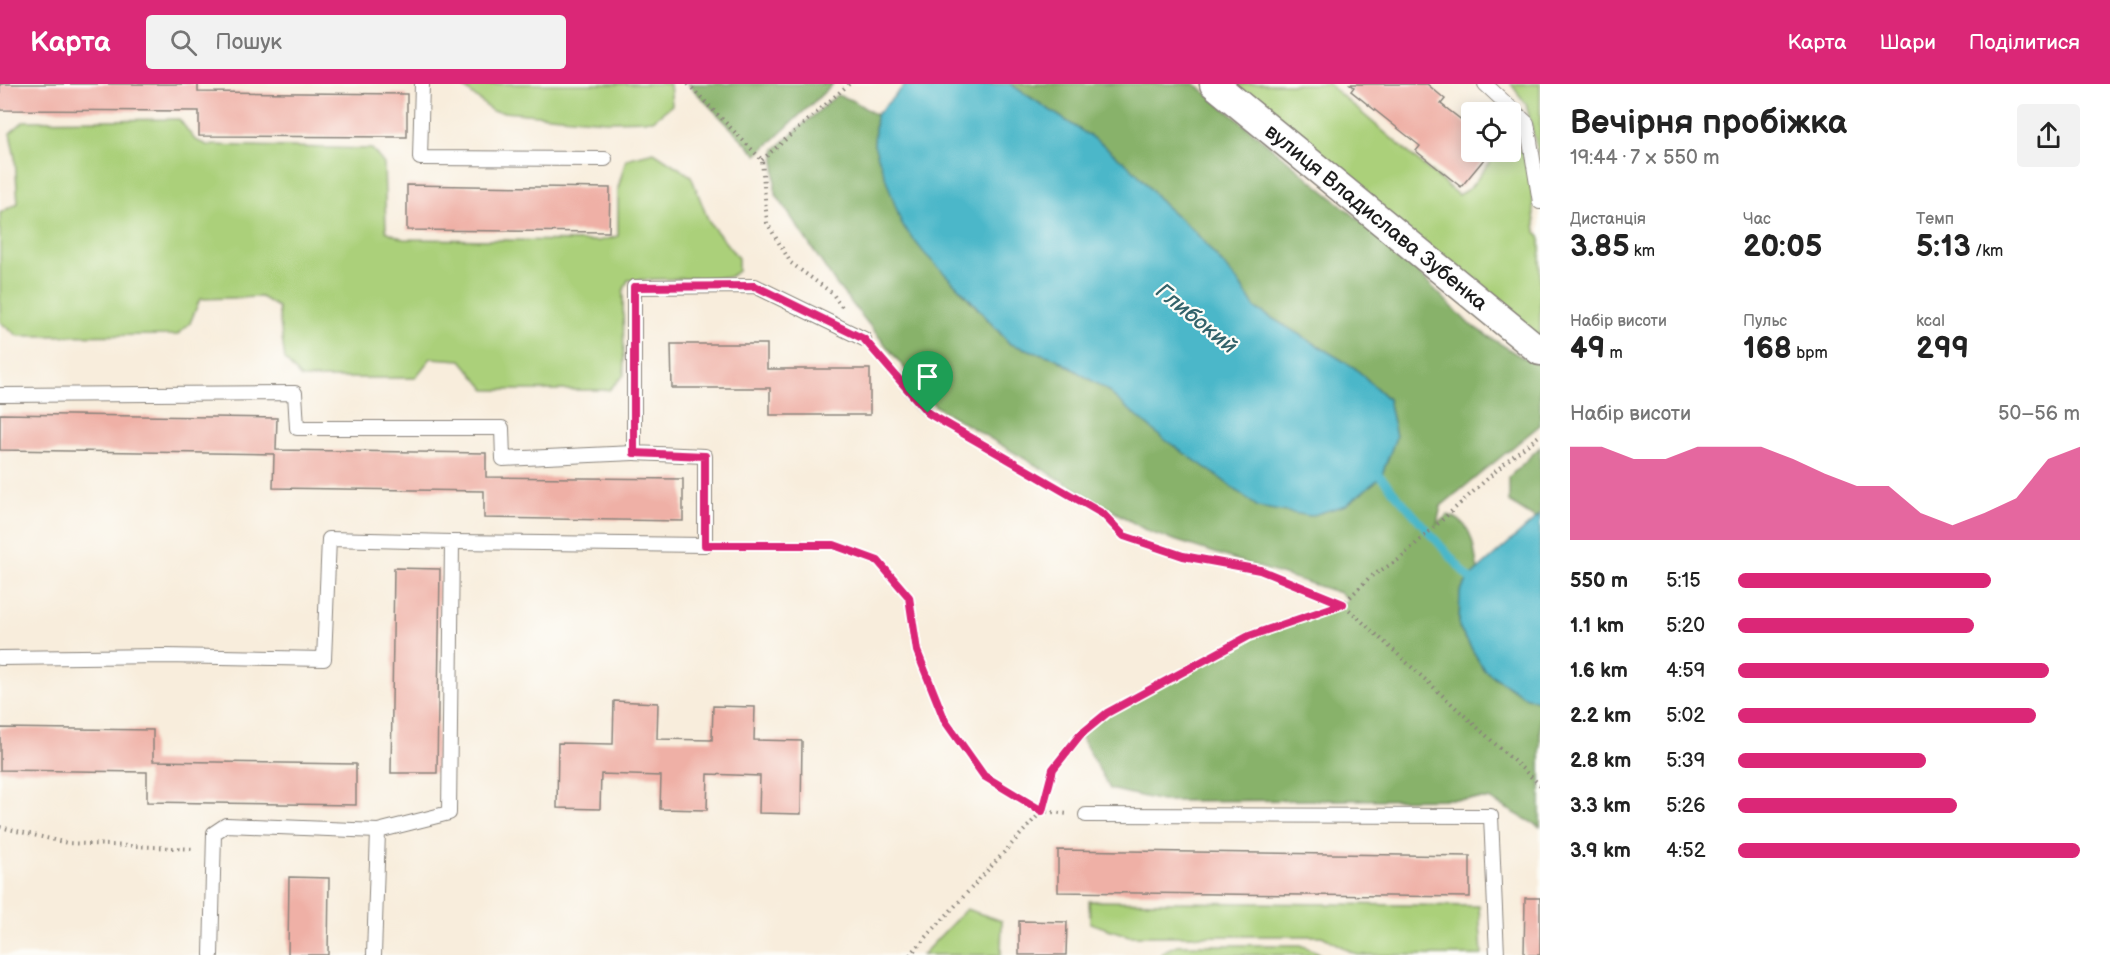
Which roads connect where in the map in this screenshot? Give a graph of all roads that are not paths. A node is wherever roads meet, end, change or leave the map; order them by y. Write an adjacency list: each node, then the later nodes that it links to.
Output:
1 (422, 84): 4 (lane)
2 (1214, 84): 7 (street, вулиця Владислава Зубенка)
3 (1485, 84): 5 (lane)
4 (605, 159)
5 (1540, 202)
6 (864, 339): 9 (lane)
7 (1540, 351)
8 (0, 395): 9 (lane)
9 (634, 453): 10 (lane)
10 (452, 542): 11 (lane); 13 (lane)
11 (0, 658)
12 (1086, 815): 16 (lane)
13 (378, 831): 14 (lane); 15 (lane)
14 (211, 955)
15 (374, 955)
16 (1497, 955)

